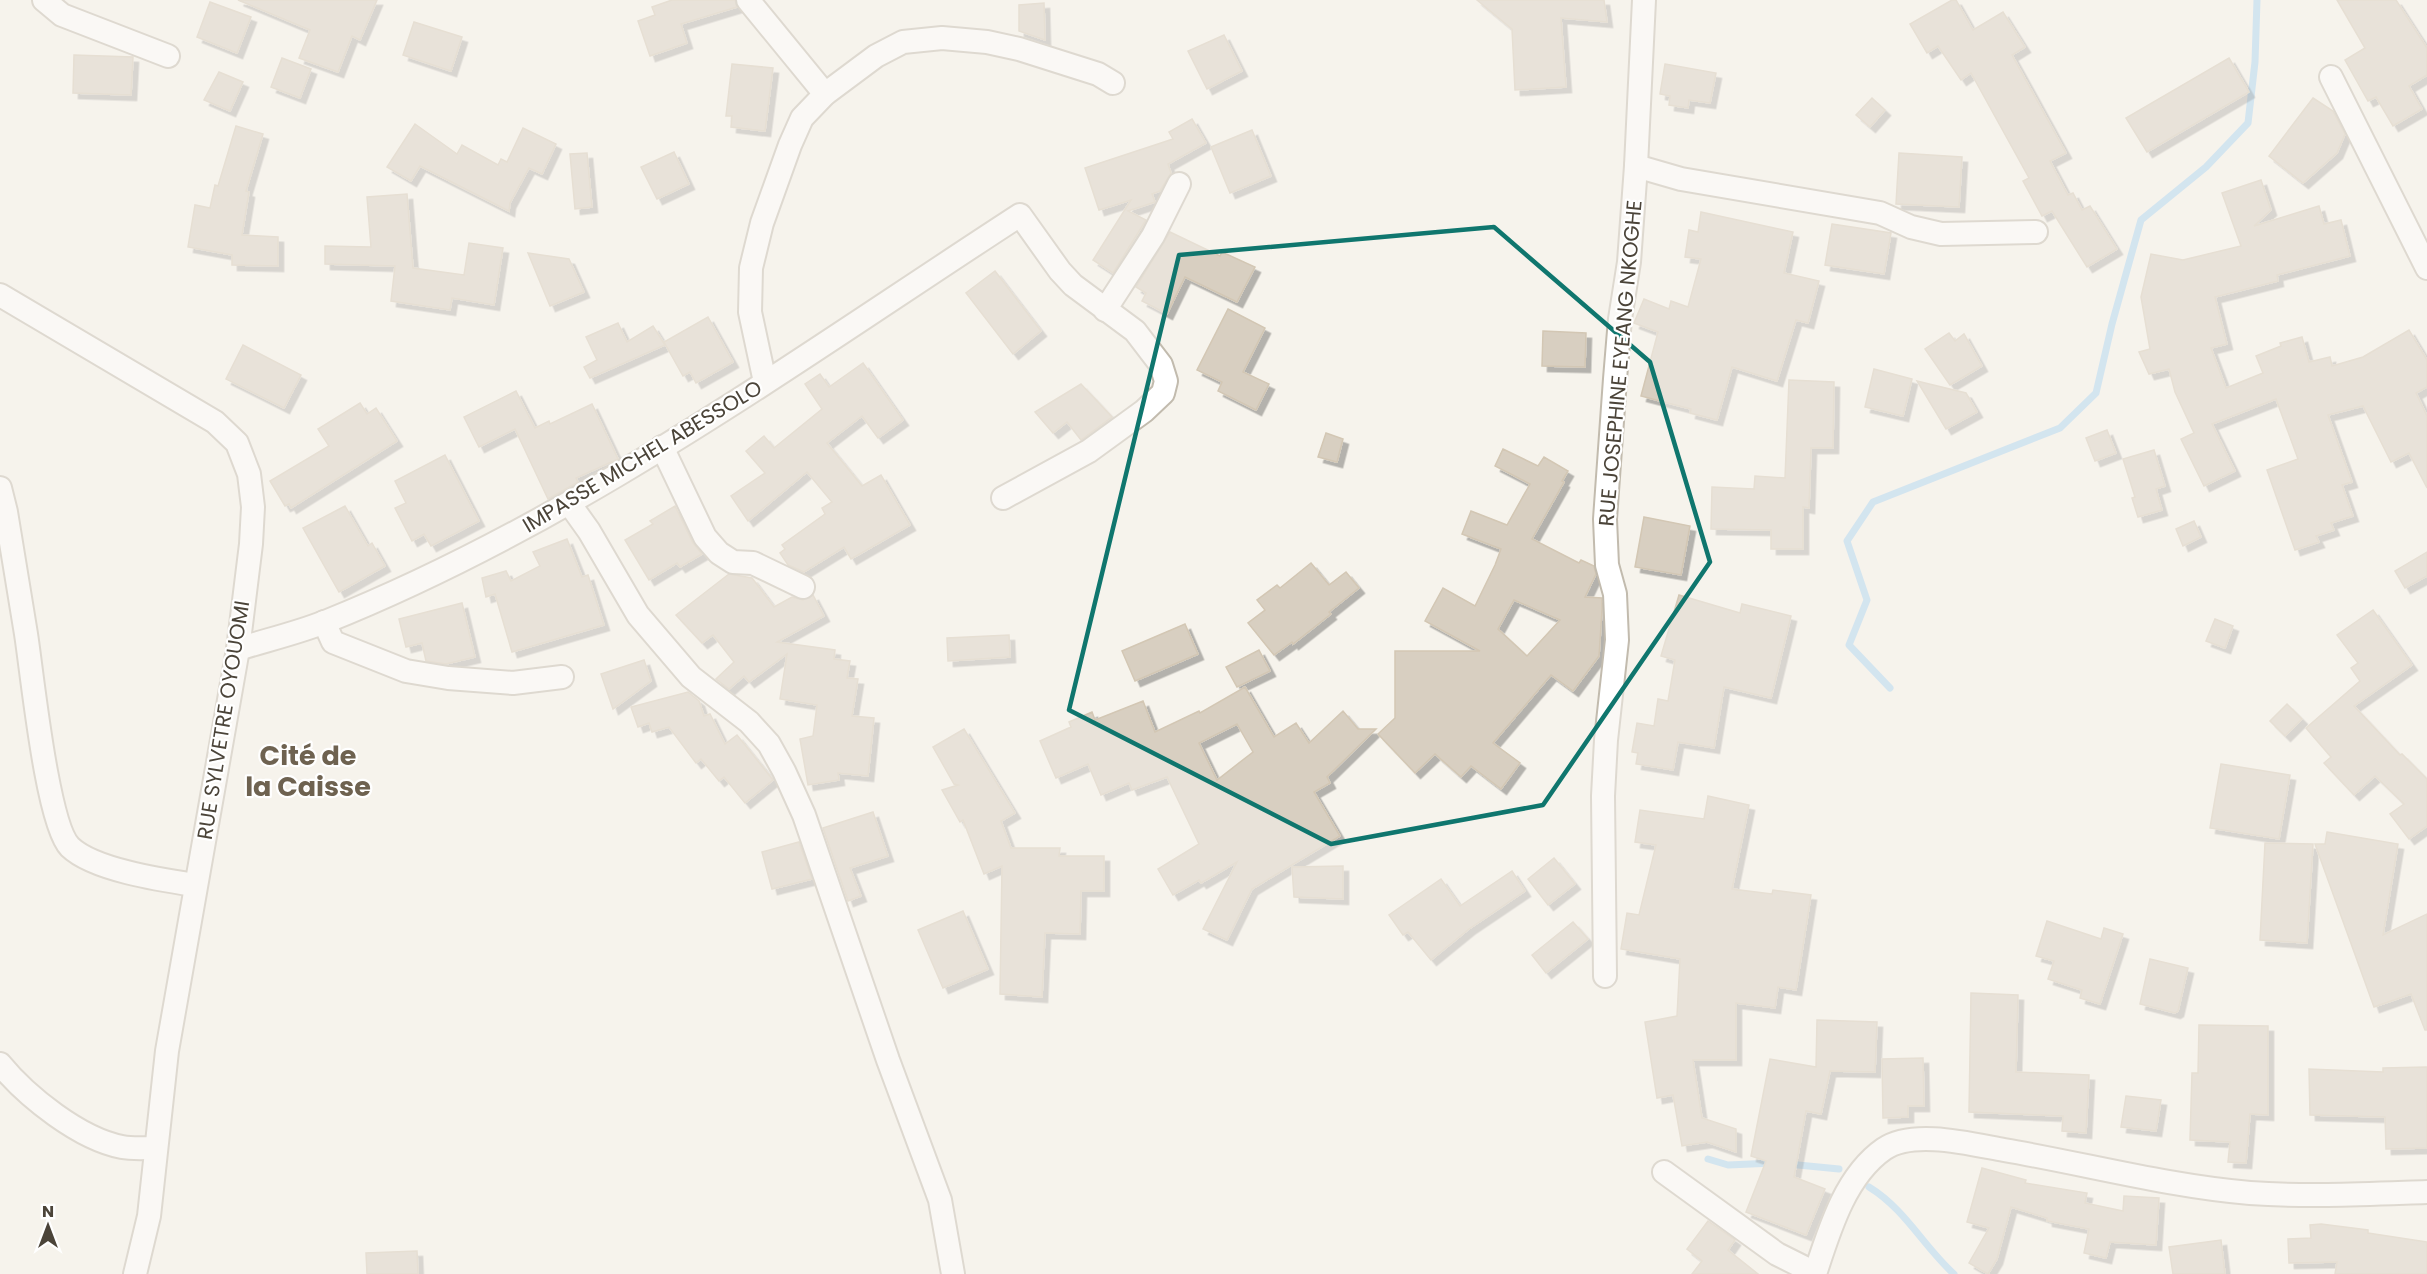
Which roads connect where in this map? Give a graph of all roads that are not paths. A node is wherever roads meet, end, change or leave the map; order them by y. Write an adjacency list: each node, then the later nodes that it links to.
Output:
1 (44, 0): 4 (street)
2 (748, 0): 7 (street)
3 (1644, 0): 8 (street, RUE JOSEPHINE EYEANG NKOGHE)
4 (168, 56)
5 (2331, 77): 11 (street)
6 (1113, 83): 7 (street)
7 (825, 94): 14 (street)
8 (1636, 166): 10 (street); 24 (street, RUE JOSEPHINE EYEANG NKOGHE)
9 (1179, 184): 13 (street)
10 (2036, 232)
11 (2427, 268)
12 (0, 295): 21 (street, RUE SYLVETRE OYOUOMI)
13 (1105, 310): 14 (street, IMPASSE MICHEL ABESSOLO); 17 (street)
14 (765, 382): 15 (street, IMPASSE MICHEL ABESSOLO)
15 (662, 447): 18 (street, IMPASSE MICHEL ABESSOLO); 19 (street)
16 (0, 488): 23 (street)
17 (1003, 498)
18 (569, 503): 20 (street, IMPASSE MICHEL ABESSOLO); 30 (street)
19 (803, 587)
20 (324, 622): 21 (street, IMPASSE MICHEL ABESSOLO); 22 (street)
21 (238, 649): 23 (street, RUE SYLVETRE OYOUOMI)
22 (562, 677)
23 (195, 885): 26 (street, RUE SYLVETRE OYOUOMI)
24 (1605, 976)
25 (0, 1064): 26 (street)
26 (155, 1148): 29 (street, RUE SYLVETRE OYOUOMI)
27 (1664, 1172): 31 (street)
28 (2427, 1192): 31 (street)
29 (135, 1274)
30 (953, 1274)
31 (1815, 1274)

